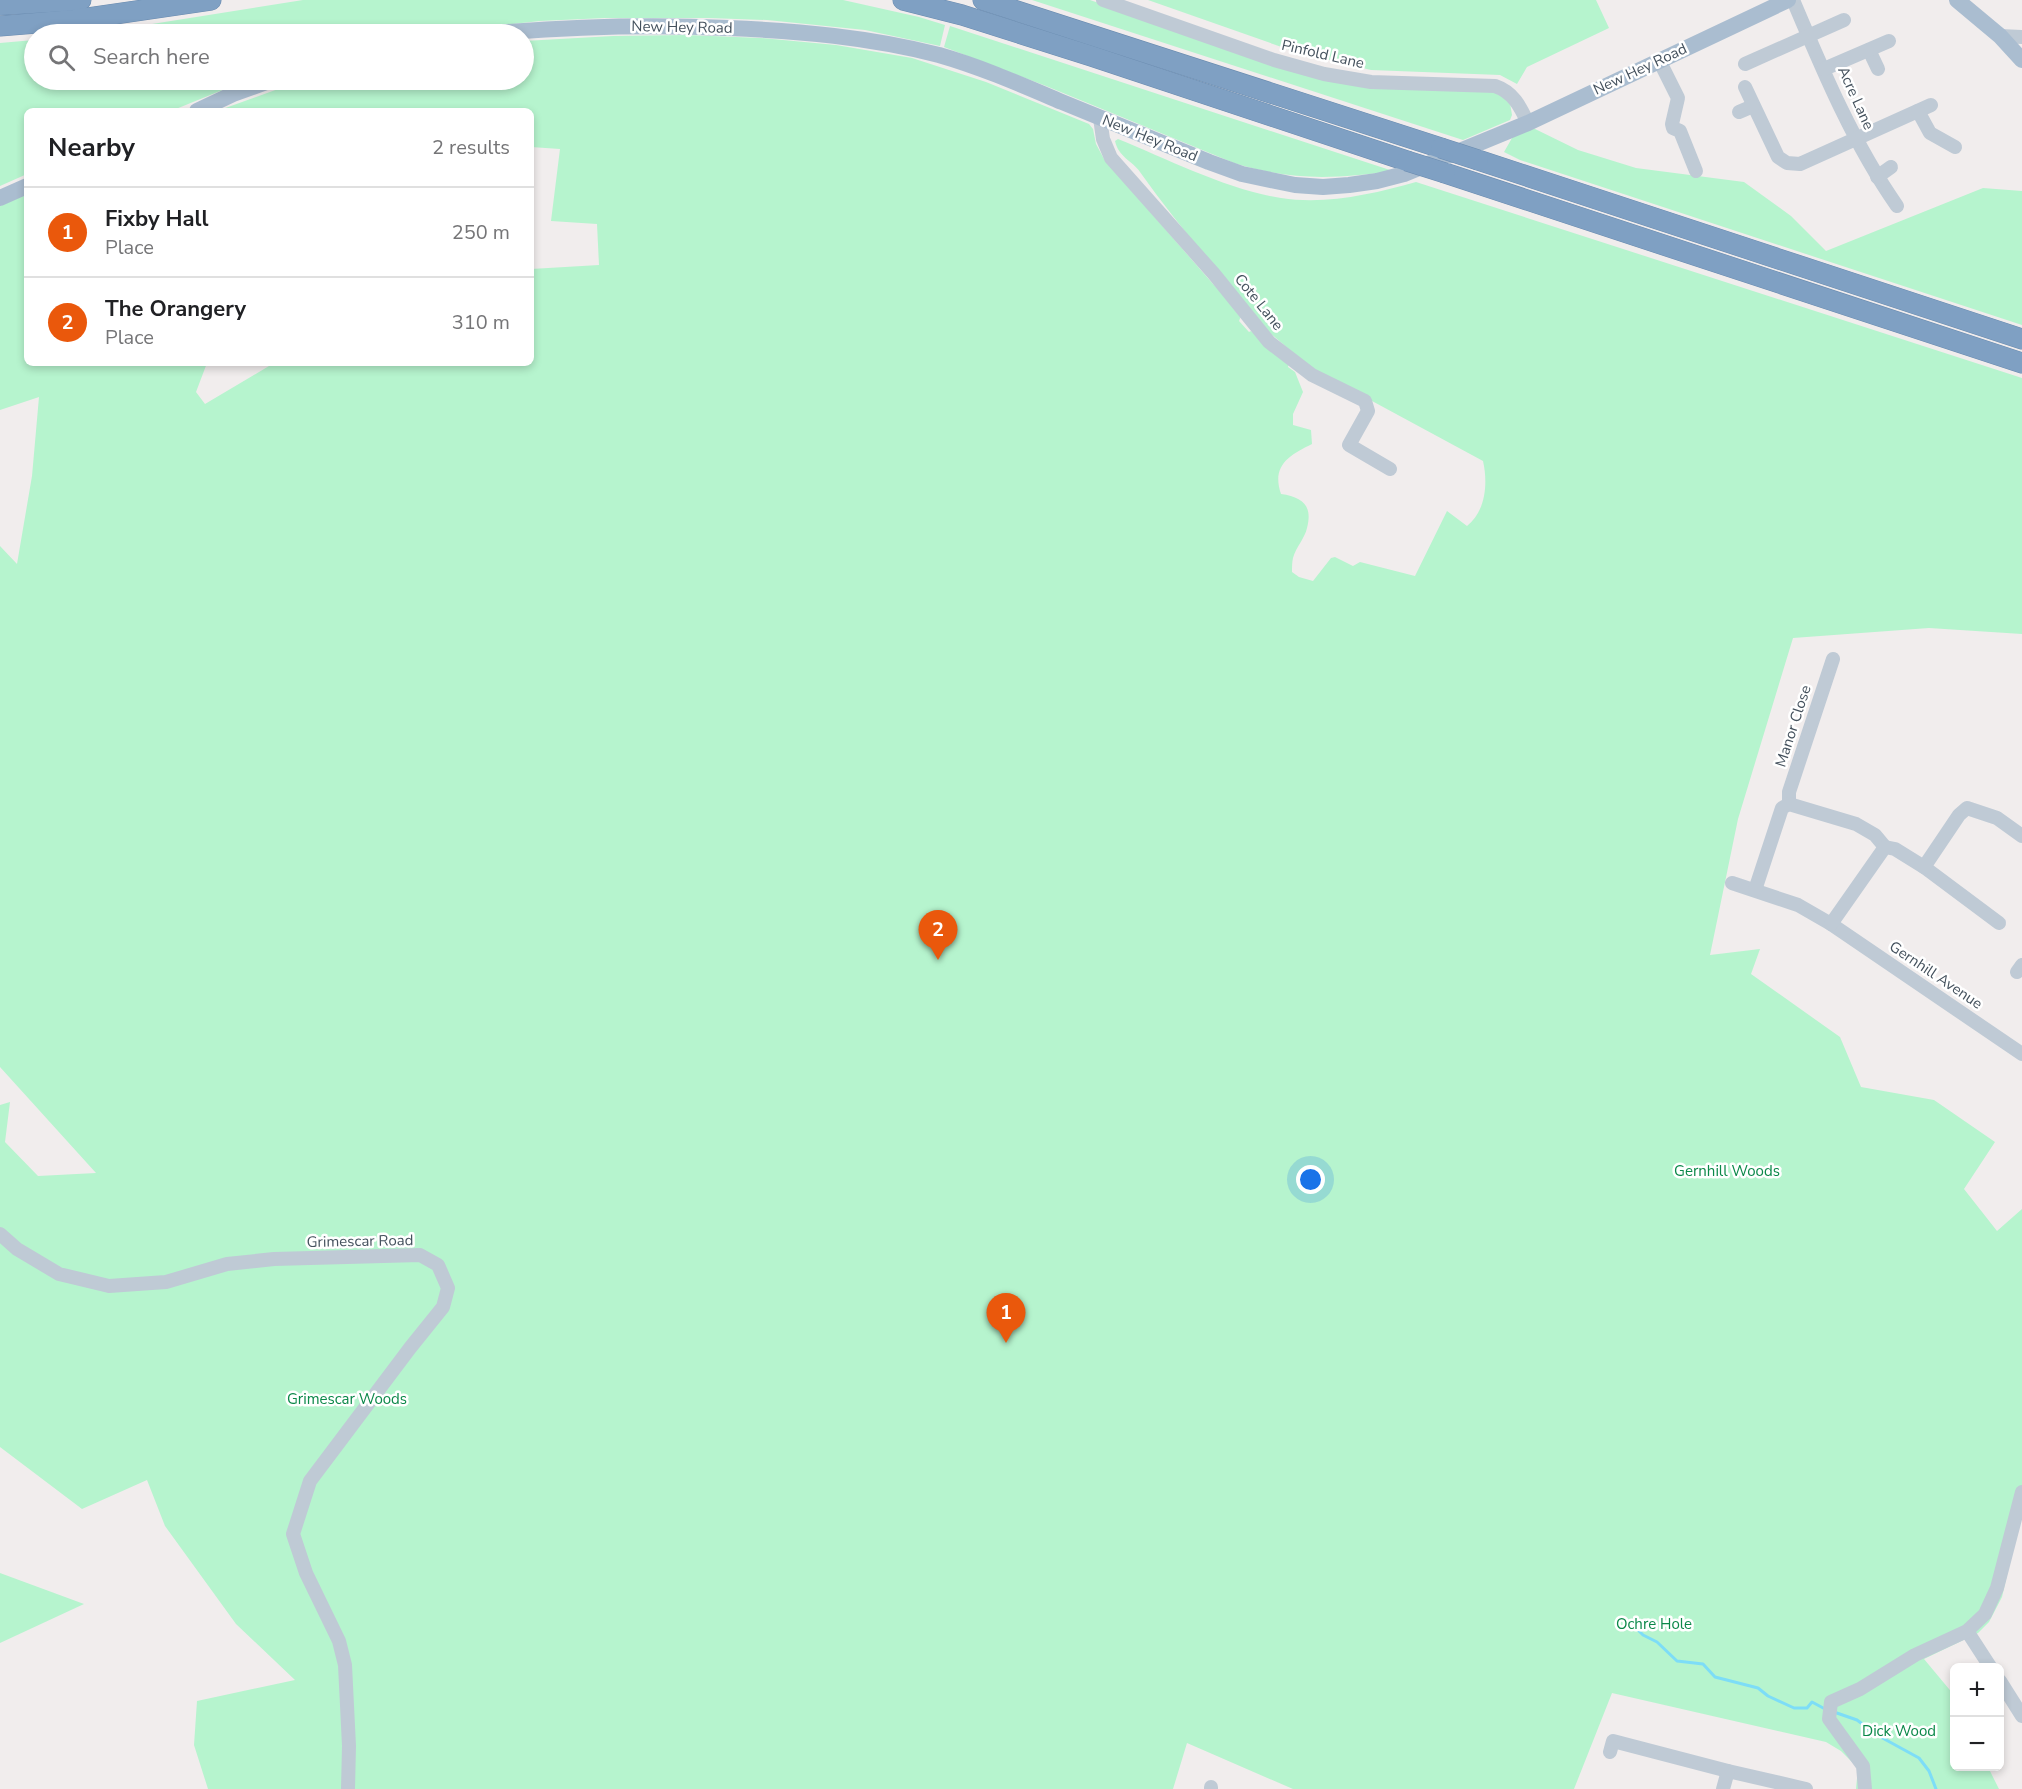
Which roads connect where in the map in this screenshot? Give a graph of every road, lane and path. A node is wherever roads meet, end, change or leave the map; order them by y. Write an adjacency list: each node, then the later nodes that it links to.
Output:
1 (81, 0): 9 (highway)
2 (211, 0): 12 (highway)
3 (903, 0): 41 (highway, bridge)
4 (983, 0): 40 (highway, bridge)
5 (1103, 0): 31 (street, Pinfold Lane)
6 (1788, 0): 20 (main road, New Hey Road)
7 (1793, 0): 16 (street, Acre Lane)
8 (1957, 0): 15 (main road)
9 (0, 5)
10 (1845, 20): 16 (street)
11 (24, 24): 13 (highway)
12 (25, 24)
13 (0, 26)
14 (534, 30): 30 (main road, New Hey Road)
15 (2000, 36): 17 (street); 21 (main road)
16 (1809, 37): 22 (street); 23 (street, Acre Lane)
17 (2022, 37)
18 (1889, 41): 19 (street)
19 (1869, 50): 23 (street); 24 (street)
20 (1659, 60): 31 (main road, New Hey Road); 35 (street)
21 (2022, 60)
22 (1745, 64)
23 (1824, 69): 32 (street, Acre Lane)
24 (1878, 69)
25 (1745, 87): 27 (street)
26 (244, 90): 28 (main road)
27 (1753, 106): 29 (street); 32 (street)
28 (203, 108)
29 (1739, 112)
30 (1100, 118): 31 (main road, New Hey Road); 42 (street, Cote Lane)
31 (1528, 123)
32 (1855, 138): 33 (street); 36 (street, Acre Lane)
33 (1955, 146)
34 (1891, 167): 36 (street)
35 (1696, 171)
36 (1877, 177): 39 (street, Acre Lane)
37 (24, 187): 38 (main road)
38 (0, 198)
39 (1897, 206)
40 (2022, 339)
41 (2022, 363)
42 (1390, 469)
43 (1833, 659): 44 (street, Manor Close)
44 (1789, 804): 46 (street); 49 (street, Manor Close)
45 (2022, 836): 47 (street)
46 (1885, 847): 47 (street); 51 (street)
47 (1924, 867): 50 (street)
48 (1732, 883): 49 (street, Gernhill Avenue)
49 (1755, 890): 51 (street, Gernhill Avenue)
50 (1999, 922)
51 (1831, 924): 52 (street, Gernhill Avenue)
52 (2022, 1054)
53 (0, 1234): 61 (street, Grimescar Road)
54 (2022, 1492): 55 (street)
55 (1967, 1631): 56 (street); 64 (street)
56 (1988, 1663)
57 (2004, 1687): 58 (street)
58 (2022, 1716)
59 (1610, 1752): 60 (street)
60 (1728, 1771): 62 (street); 63 (street)
61 (348, 1789)
62 (1723, 1789)
63 (1806, 1789)
64 (1865, 1789)

